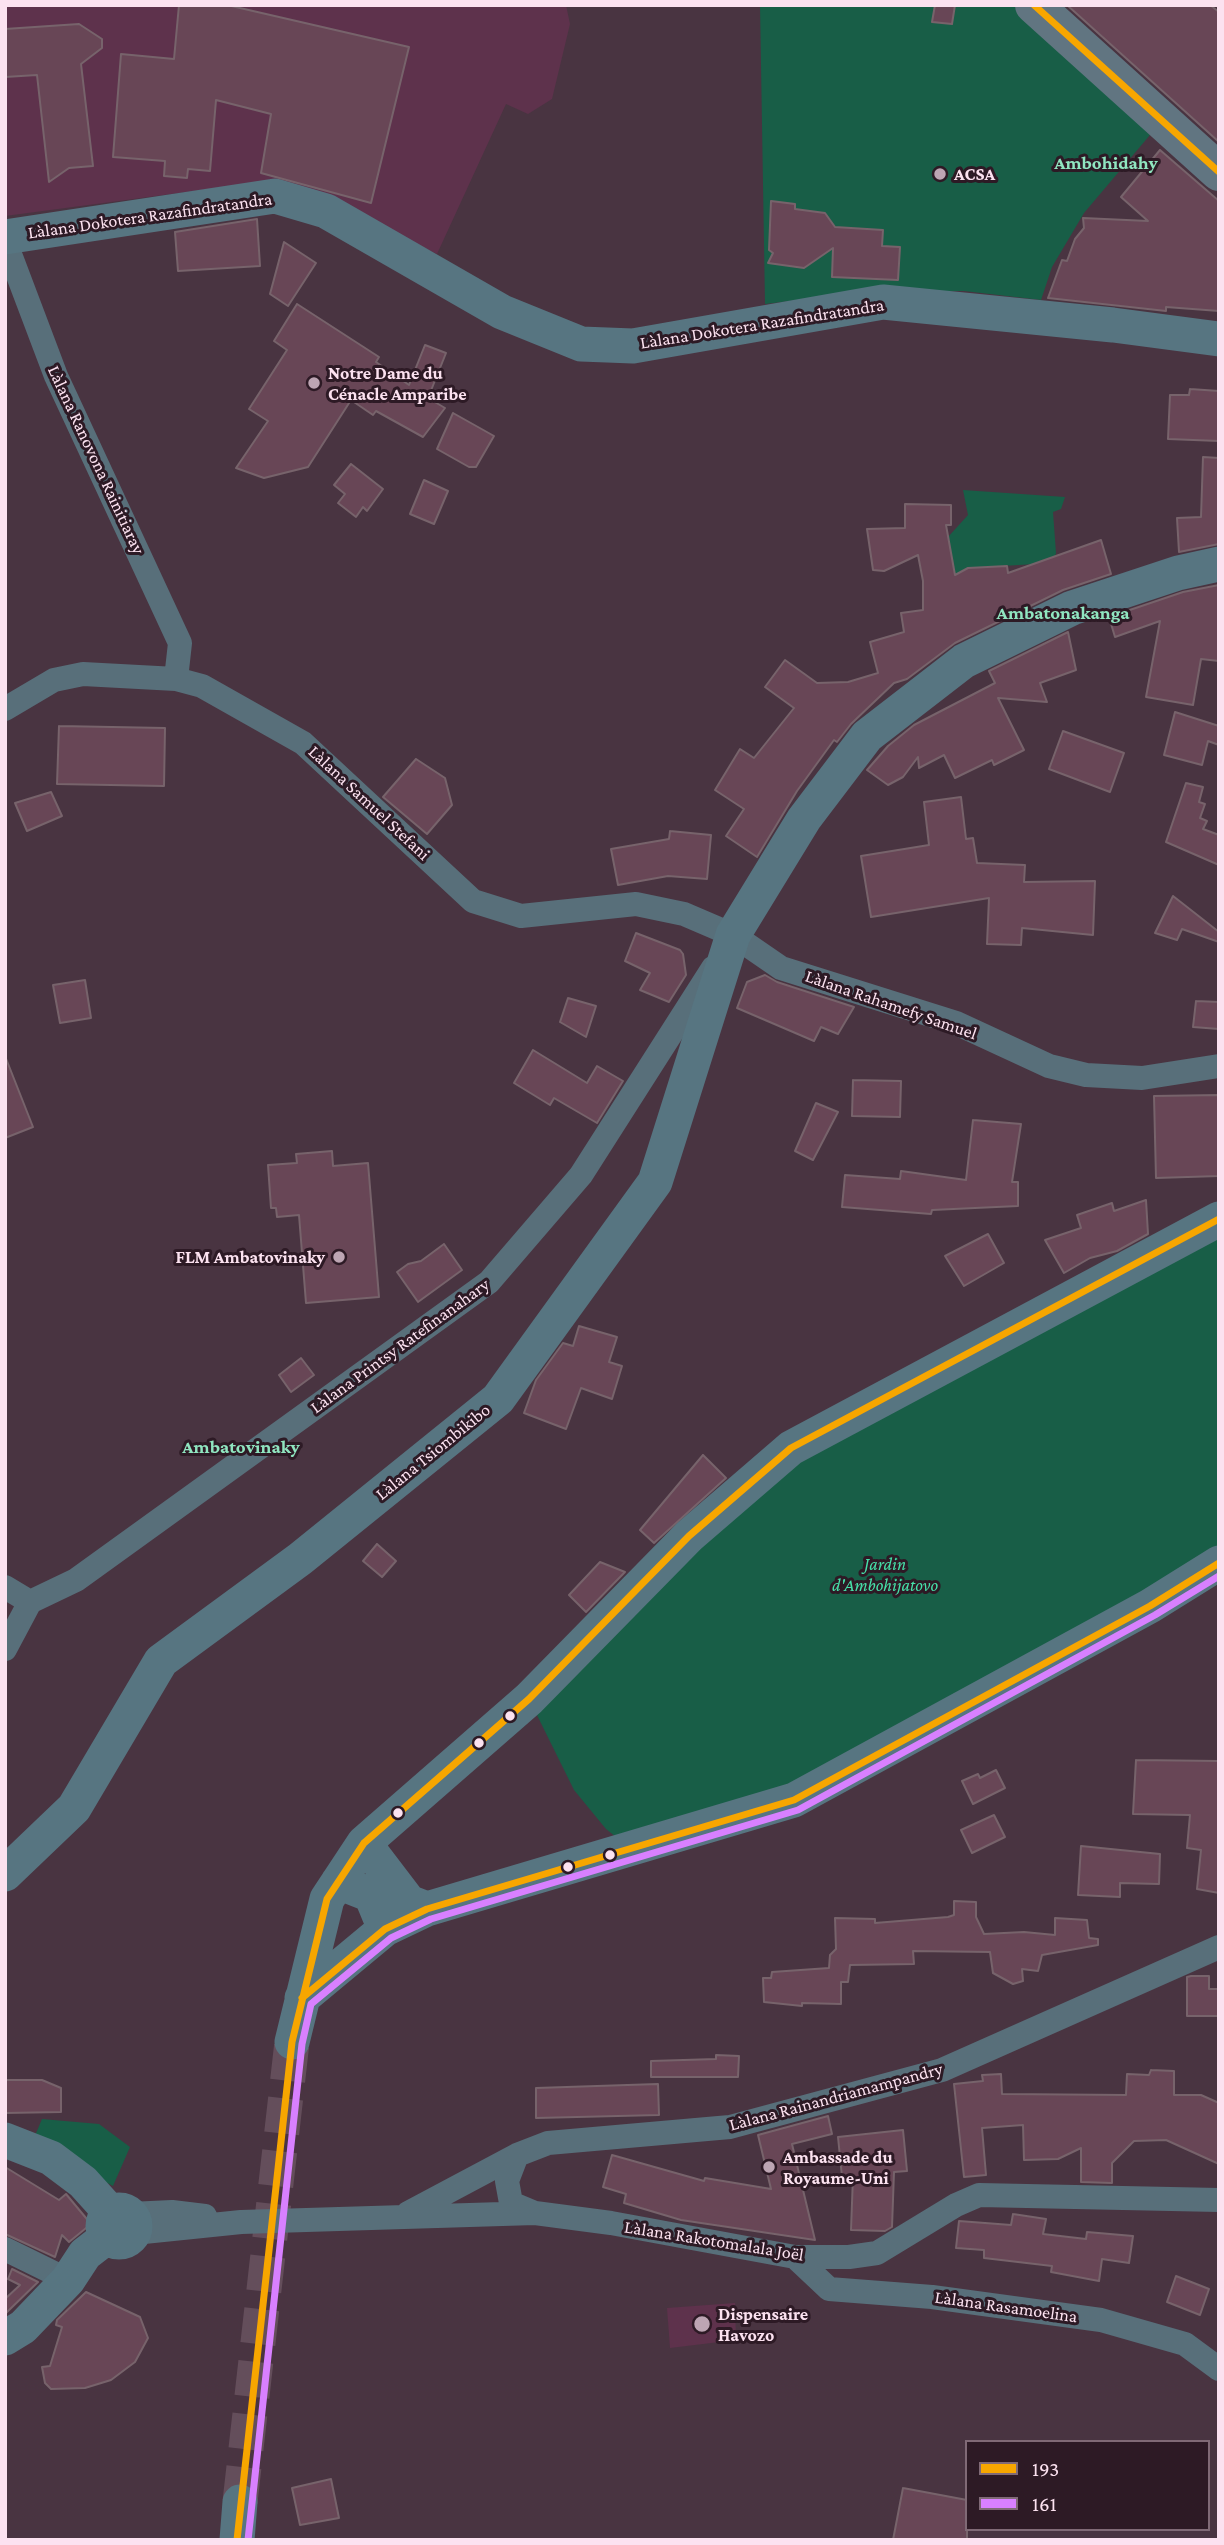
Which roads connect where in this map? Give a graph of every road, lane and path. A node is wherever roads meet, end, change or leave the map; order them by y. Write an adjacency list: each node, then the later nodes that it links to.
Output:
1 (1034, 5): 2 (main road)
2 (1219, 172)
3 (5, 239): 4 (street, Làlana Dokotera Razafindratandra); 6 (street, Làlana Ranovona Rainitiaray)
4 (1219, 339)
5 (1219, 564): 8 (street, Làlana Tsiombikibo)
6 (176, 679): 7 (street, Làlana Samuel Stefani); 8 (street, Làlana Samuel Stefani)
7 (5, 709)
8 (733, 935): 9 (street, Làlana Rahamefy Samuel); 13 (street, Làlana Printsy Ratefinanahary); 16 (street, Làlana Tsiombikibo)
9 (1219, 1066)
10 (1219, 1219): 15 (street)
11 (1219, 1563): 18 (street)
12 (5, 1587): 13 (street)
13 (30, 1602): 14 (street)
14 (5, 1650)
15 (364, 1843): 17 (street); 18 (street)
16 (5, 1874)
17 (338, 1882): 19 (street); 21 (street)
18 (427, 1909): 19 (street)
19 (385, 1929): 21 (street)
20 (1219, 1947): 24 (street, Làlana Rainandriamampandry)
21 (302, 1998): 22 (street)
22 (292, 2042)
23 (5, 2140): 28 (street)
24 (517, 2155): 26 (street); 27 (street, Làlana Rainandriamampandry)
25 (1219, 2200): 30 (street, Làlana Rakotomalala Joël)
26 (535, 2213): 27 (street, Làlana Rakotomalala Joël); 30 (street, Làlana Rakotomalala Joël)
27 (404, 2215): 28 (street, Làlana Rakotomalala Joël)
28 (120, 2224): 31 (street)
29 (5, 2249): 31 (street)
30 (795, 2257): 33 (street, Làlana Rasamoelina)
31 (68, 2280): 32 (street)
32 (5, 2337)
33 (1219, 2369)
34 (240, 2502): 35 (street)
35 (237, 2540)

